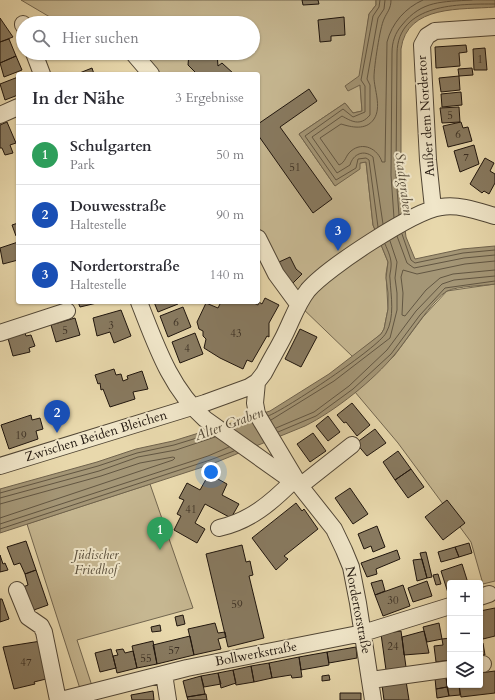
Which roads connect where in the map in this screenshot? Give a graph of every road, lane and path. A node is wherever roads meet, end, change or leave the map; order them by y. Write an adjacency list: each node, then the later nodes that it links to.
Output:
1 (495, 27): 8 (street, Außer dem Nordertor)
2 (37, 60): 4 (street)
3 (139, 60): 5 (street)
4 (41, 72)
5 (149, 72)
6 (16, 108): 7 (street)
7 (0, 115)
8 (433, 208): 9 (street); 12 (street, Nordertorstraße)
9 (495, 216)
10 (260, 242): 12 (street)
11 (140, 304): 16 (street)
12 (298, 304): 15 (street, Nordertorstraße)
13 (67, 311): 14 (street)
14 (0, 333)
15 (257, 382): 16 (street, Nordertorstraße); 19 (street, Nordertorstraße)
16 (192, 407): 18 (street, Zwischen Beiden Bleichen); 19 (street, Nordertorstraße)
17 (352, 445): 19 (street)
18 (0, 466)
19 (296, 484): 20 (street); 23 (street, Nordertorstraße)
20 (219, 528)
21 (17, 590): 27 (street)
22 (447, 607): 23 (street, Bollwerkstraße)
23 (363, 633): 25 (street, Bollwerkstraße); 26 (street, Nordertorstraße)
24 (447, 669): 26 (street)
25 (164, 674): 27 (street, Bollwerkstraße); 28 (street)
26 (371, 680): 29 (street, Nordertorstraße)
27 (60, 700)
28 (168, 700)
29 (374, 700)

